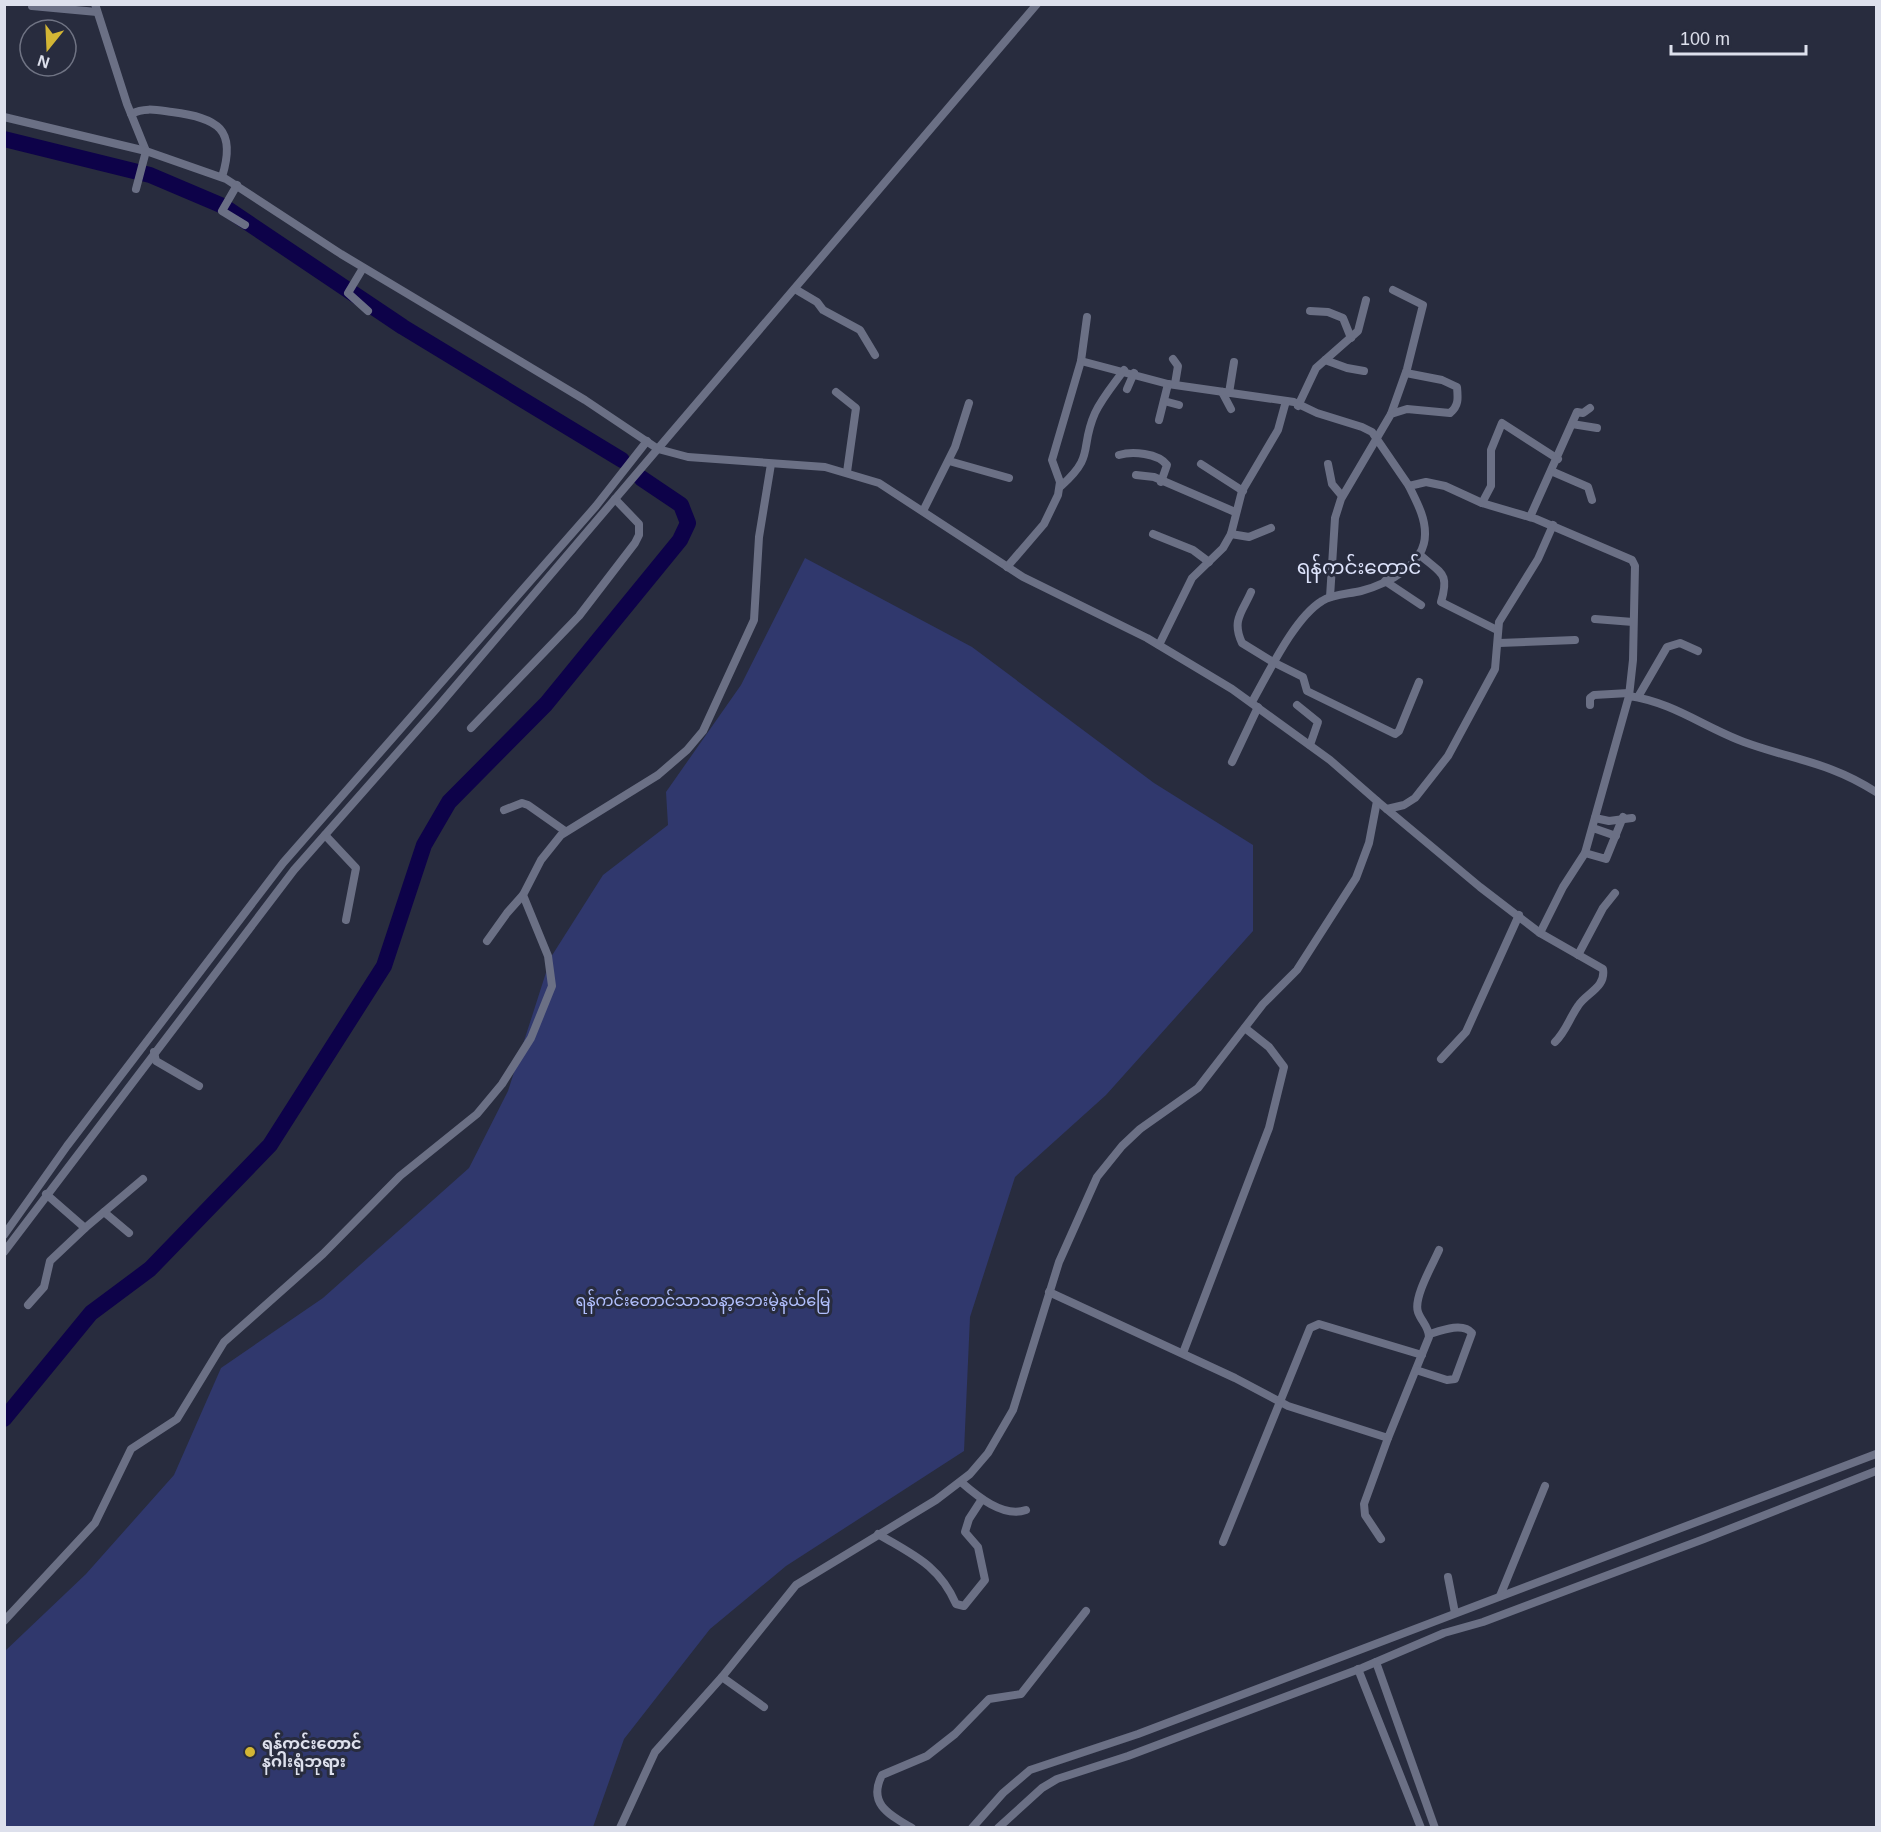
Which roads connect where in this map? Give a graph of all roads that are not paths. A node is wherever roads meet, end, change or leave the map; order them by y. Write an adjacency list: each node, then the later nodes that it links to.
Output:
1 (1037, 4): 12 (street)
2 (32, 6): 3 (street)
3 (96, 8): 4 (street)
4 (131, 114): 6 (street); 7 (street)
5 (4, 117): 6 (street)
6 (146, 151): 7 (street); 9 (street)
7 (222, 177): 8 (street)
8 (237, 185): 10 (street); 11 (street)
9 (136, 189)
10 (245, 225)
11 (363, 268): 15 (street); 44 (street)
12 (795, 289): 19 (street); 44 (street)
13 (1393, 290): 27 (street)
14 (1366, 300): 18 (street)
15 (368, 311)
16 (1310, 311): 18 (street)
17 (1087, 317): 22 (street)
18 (1351, 338): 21 (street)
19 (875, 355)
20 (1173, 359): 28 (street)
21 (1325, 360): 25 (street); 36 (street)
22 (1081, 361): 24 (street); 56 (street)
23 (1234, 362): 31 (street)
24 (1124, 370): 26 (street); 56 (street)
25 (1364, 371)
26 (1134, 372): 28 (street); 29 (street)
27 (1406, 373): 39 (street); 39 (street)
28 (1171, 384): 31 (street); 32 (street)
29 (1127, 389)
30 (836, 392): 52 (street)
31 (1226, 393): 33 (street); 38 (street)
32 (1164, 401): 35 (street); 40 (street)
33 (1286, 401): 36 (street); 58 (street)
34 (969, 403): 47 (street)
35 (1179, 405)
36 (1298, 406): 43 (street)
37 (1590, 408): 41 (street)
38 (1231, 409)
39 (1391, 414): 43 (street)
40 (1160, 420)
41 (1572, 424): 42 (street); 46 (street)
42 (1597, 428)
43 (1376, 438): 57 (street); 59 (street)
44 (653, 445): 48 (street); 60 (street); 94 (street)
45 (1119, 455): 55 (street)
46 (1558, 459): 51 (street); 62 (street)
47 (949, 461): 54 (street); 63 (street)
48 (771, 464): 52 (street); 100 (street)
49 (1201, 464): 58 (street)
50 (1328, 464): 59 (street)
51 (1551, 471): 61 (street); 65 (street)
52 (847, 472): 63 (street)
53 (1136, 475): 55 (street)
54 (1009, 478)
55 (1161, 482): 64 (street)
56 (1060, 486): 72 (street)
57 (1409, 486): 62 (street); 70 (street)
58 (1243, 491): 64 (street)
59 (1342, 496): 75 (street)
60 (615, 499): 90 (street); 94 (street)
61 (1592, 500)
62 (1482, 503): 65 (street)
63 (923, 511): 72 (street)
64 (1235, 512): 69 (street)
65 (1530, 516): 66 (street)
66 (1553, 525): 78 (street); 79 (street)
67 (1271, 528): 69 (street)
68 (1154, 534): 71 (street)
69 (1231, 534): 71 (street)
70 (1419, 554): 73 (street); 79 (street)
71 (1209, 561): 82 (street)
72 (1007, 567): 82 (street)
73 (1385, 581): 75 (street); 76 (street)
74 (1251, 592): 84 (street)
75 (1330, 597): 84 (street)
76 (1421, 605)
77 (1595, 620): 78 (street)
78 (1633, 622): 86 (street)
79 (1497, 630): 81 (street)
80 (1575, 640): 81 (street)
81 (1499, 643): 96 (street)
82 (1159, 645): 87 (street)
83 (1698, 651): 86 (street)
84 (1273, 662): 85 (street); 87 (street)
85 (1419, 682)
86 (1632, 695): 89 (street); 93 (street); 98 (street)
87 (1255, 704): 91 (street); 92 (street)
88 (1297, 705): 91 (street)
89 (1590, 705)
90 (471, 728)
91 (1310, 745): 95 (street)
92 (1233, 762)
93 (1876, 792)
94 (347, 800): 101 (street); 116 (street)
95 (1377, 801): 96 (street); 111 (street)
96 (1387, 809): 106 (street)
97 (504, 810): 100 (street)
98 (1595, 818): 99 (street); 102 (street)
99 (1593, 828): 102 (street); 103 (street)
100 (565, 831): 105 (street)
101 (325, 835): 107 (street); 113 (street)
102 (1616, 836): 103 (street)
103 (1585, 853): 108 (street)
104 (1615, 893): 110 (street)
105 (523, 895): 109 (street); 145 (street)
106 (1519, 915): 108 (street); 114 (street)
107 (346, 920)
108 (1540, 933): 110 (street)
109 (487, 941)
110 (1578, 955): 112 (street)
111 (1245, 1028): 124 (street); 127 (street)
112 (1555, 1042)
113 (154, 1052): 115 (street); 116 (street)
114 (1441, 1059)
115 (199, 1086)
116 (52, 1178): 118 (street); 122 (street)
117 (143, 1179): 119 (street)
118 (46, 1194): 120 (street); 122 (street)
119 (104, 1212): 120 (street); 121 (street)
120 (85, 1228): 125 (street)
121 (129, 1233)
122 (7, 1243)
123 (1439, 1250): 126 (street)
124 (1049, 1292): 127 (street); 134 (street)
125 (28, 1305)
126 (1430, 1334): 128 (street); 129 (street)
127 (1183, 1353): 130 (street)
128 (1422, 1355): 129 (street); 130 (street)
129 (1416, 1370): 131 (street)
130 (1281, 1402): 131 (street); 140 (street)
131 (1388, 1438): 139 (street)
132 (1876, 1454): 142 (street)
133 (1876, 1472): 146 (street)
134 (961, 1482): 136 (street); 138 (street)
135 (1545, 1486): 142 (street)
136 (982, 1499): 137 (street); 138 (street)
137 (1026, 1510)
138 (878, 1534): 148 (street)
139 (1382, 1539)
140 (1223, 1542)
141 (1448, 1577): 144 (street)
142 (1500, 1596): 144 (street)
143 (1086, 1611): 151 (street)
144 (1455, 1613): 152 (street)
145 (4, 1620)
146 (1375, 1663): 147 (street); 155 (street)
147 (1360, 1669): 153 (street); 154 (street)
148 (722, 1677): 149 (street); 150 (street)
149 (764, 1707)
150 (620, 1827)
151 (912, 1827)
152 (972, 1827)
153 (998, 1827)
154 (1421, 1827)
155 (1435, 1827)

